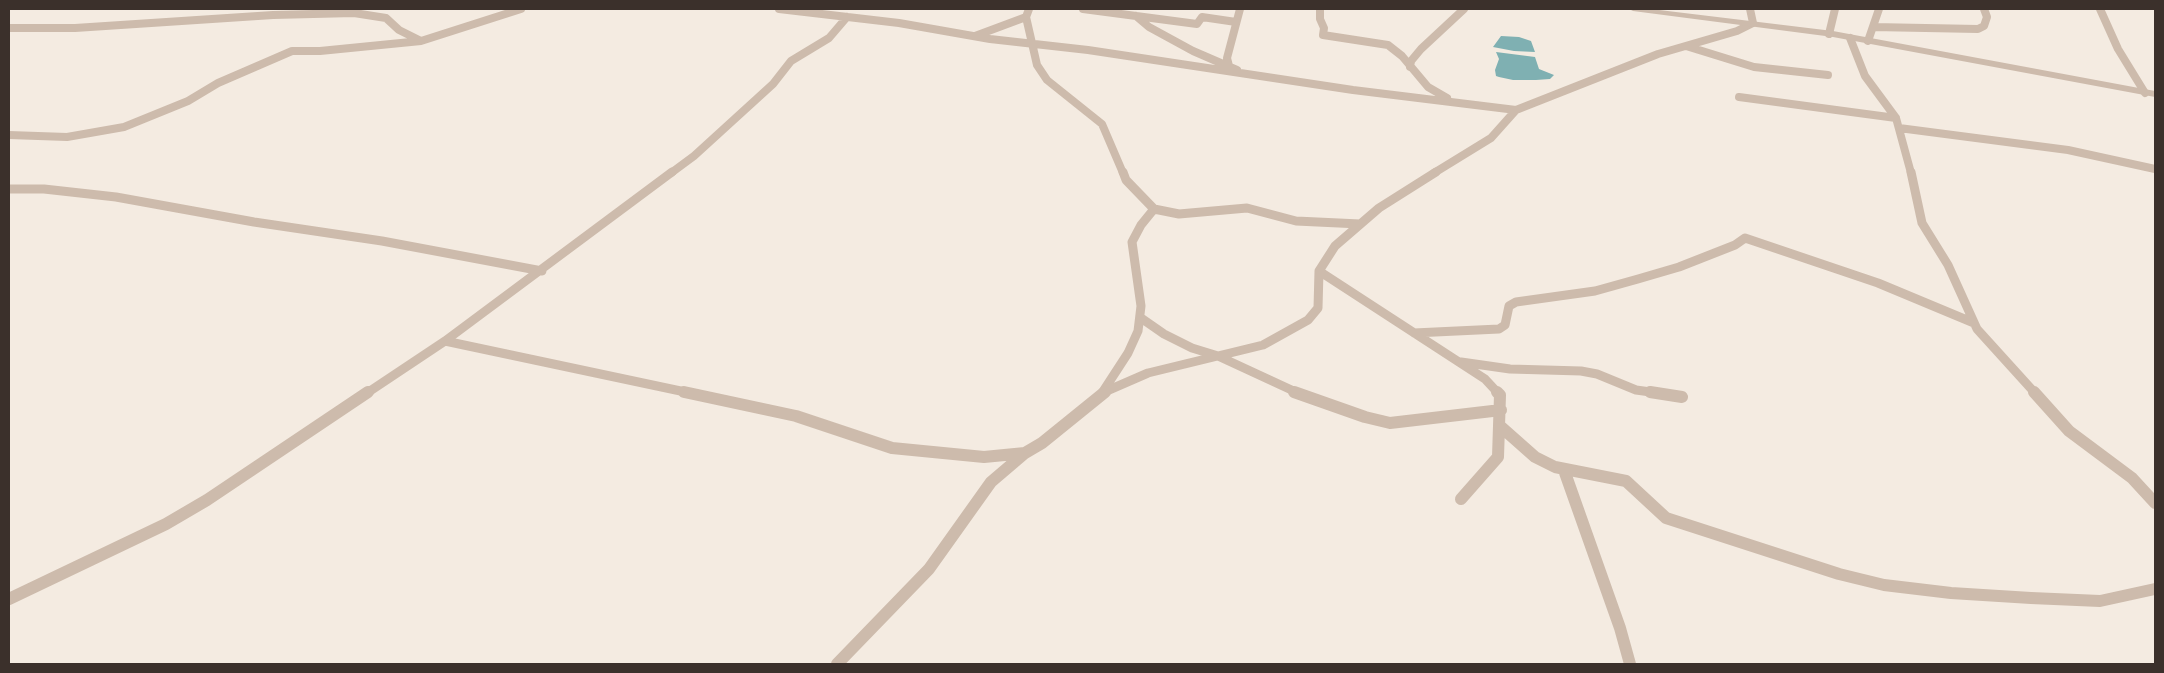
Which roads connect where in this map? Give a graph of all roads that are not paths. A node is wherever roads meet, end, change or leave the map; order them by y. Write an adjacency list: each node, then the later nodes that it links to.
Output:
1 (521, 9): 26 (street)
2 (779, 9): 17 (street)
3 (1029, 9): 18 (street)
4 (1083, 9): 5 (street)
5 (1097, 9): 16 (street)
6 (1240, 9): 19 (street)
7 (1320, 9): 31 (street)
8 (1464, 9): 31 (street)
9 (1633, 9): 15 (street)
10 (1750, 9): 20 (street)
11 (1835, 9): 23 (street)
12 (1879, 9): 21 (street)
13 (1984, 9): 21 (street)
14 (2100, 9): 34 (street)
15 (1659, 10): 20 (street)
16 (1135, 16): 19 (street); 30 (street)
17 (847, 17): 24 (street); 46 (street)
18 (1026, 17): 24 (street); 28 (street)
19 (1236, 22): 30 (street)
20 (1753, 23): 23 (street); 29 (street)
21 (1873, 27): 27 (street)
22 (9, 28): 26 (street)
23 (1828, 34): 25 (street)
24 (973, 36): 28 (street)
25 (1850, 38): 27 (street); 39 (street)
26 (421, 41): 41 (street)
27 (1868, 41): 34 (street)
28 (1031, 44): 32 (street); 44 (street)
29 (1686, 46): 33 (street); 38 (street)
30 (1228, 66): 32 (street)
31 (1410, 68): 37 (street)
32 (1244, 74): 37 (street)
33 (1828, 75)
34 (2145, 93): 35 (street)
35 (2155, 94)
36 (1739, 97): 39 (street)
37 (1470, 105): 38 (street)
38 (1516, 110): 45 (street)
39 (1896, 118): 40 (street)
40 (1899, 128): 42 (street); 49 (street)
41 (9, 135)
42 (2155, 169)
43 (9, 189): 46 (street)
44 (1154, 209): 45 (street); 48 (street)
45 (1360, 224): 47 (street)
46 (542, 271): 51 (street)
47 (1319, 271): 50 (street); 52 (street)
48 (1141, 318): 52 (street); 54 (street)
49 (1974, 323): 50 (street); 61 (street)
50 (1414, 333): 53 (street)
51 (445, 341): 58 (street); 63 (street)
52 (1218, 356): 54 (street); 56 (street)
53 (1458, 362): 55 (street); 56 (street)
54 (1102, 394): 58 (street)
55 (1682, 398)
56 (1501, 410): 57 (street)
57 (1500, 426): 59 (street); 60 (street)
58 (1025, 452): 64 (street)
59 (1564, 470): 62 (street); 65 (street)
60 (1461, 499)
61 (2155, 504)
62 (2155, 590)
63 (9, 599)
64 (837, 664)
65 (1630, 664)

